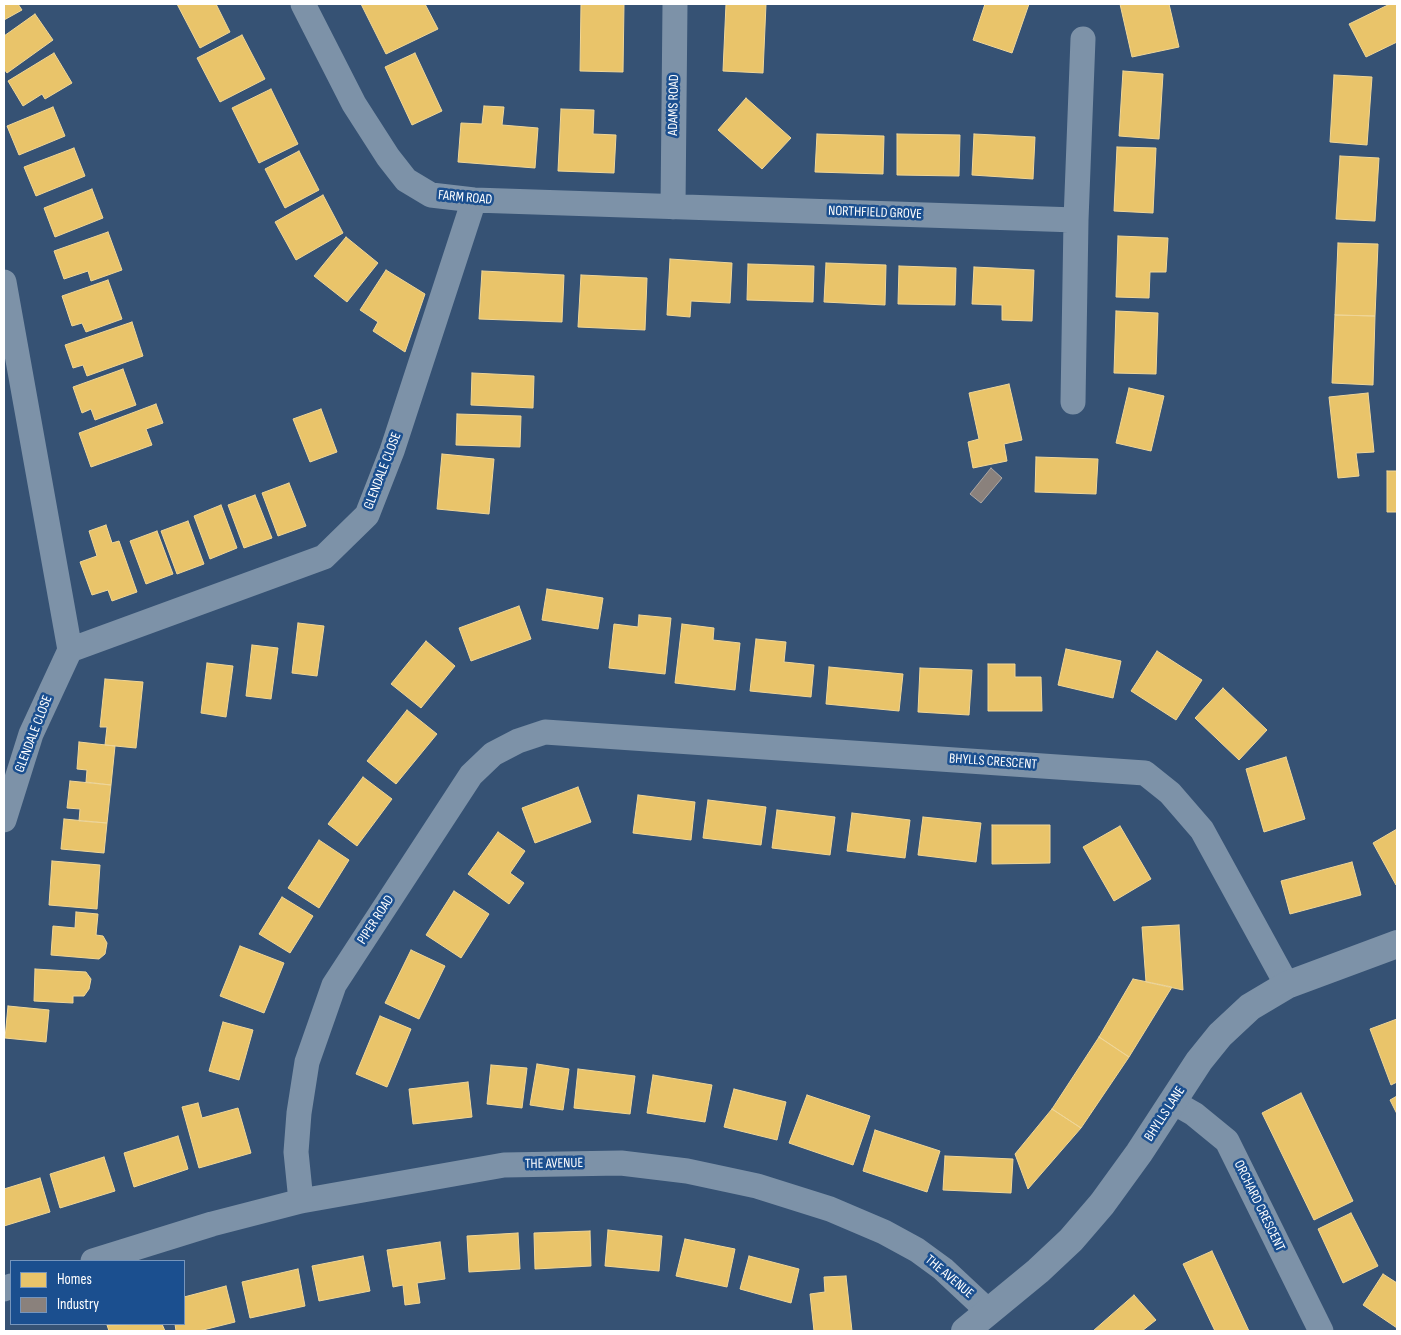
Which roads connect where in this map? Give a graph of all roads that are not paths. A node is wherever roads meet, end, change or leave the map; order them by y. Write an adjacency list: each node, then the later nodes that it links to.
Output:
1 (303, 4): 4 (street, FARM ROAD)
2 (675, 4): 5 (street, ADAMS ROAD)
3 (1083, 39): 6 (street)
4 (474, 200): 5 (street, FARM ROAD); 9 (street, GLENDALE CLOSE)
5 (673, 207): 6 (street, NORTHFIELD GROVE)
6 (1076, 220): 8 (street)
7 (4, 282): 9 (street)
8 (1073, 402)
9 (70, 650): 11 (street, GLENDALE CLOSE)
10 (584, 733): 13 (street, BHYLLS CRESCENT); 15 (street, PIPER ROAD)
11 (4, 820)
12 (1397, 944): 13 (street, BHYLLS LANE)
13 (1287, 985): 14 (street, BHYLLS LANE)
14 (1173, 1102): 17 (street, BHYLLS LANE); 19 (street, ORCHARD CRESCENT)
15 (301, 1201): 16 (street, THE AVENUE); 17 (street, THE AVENUE)
16 (96, 1260)
17 (989, 1312): 18 (street, BHYLLS LANE)
18 (965, 1331)
19 (1321, 1331)

